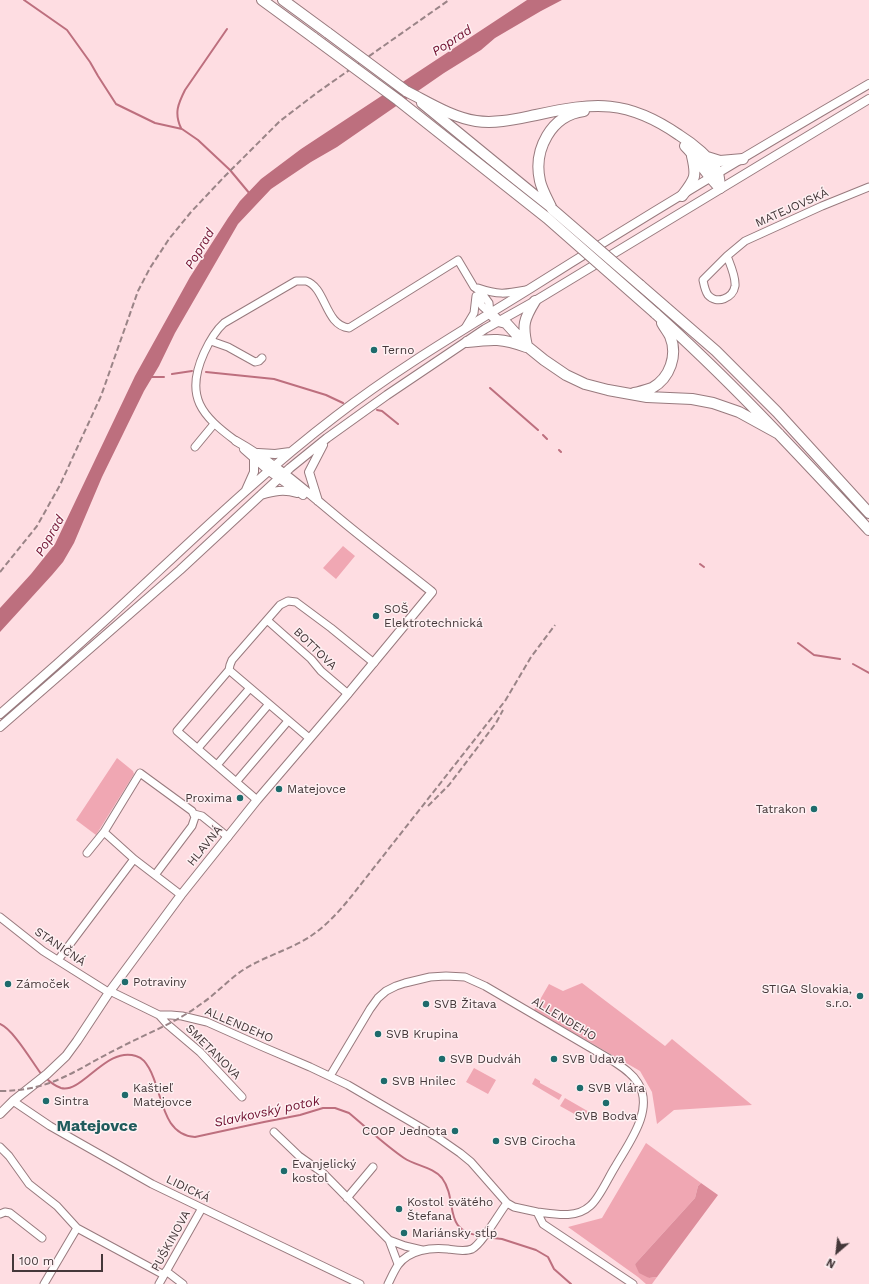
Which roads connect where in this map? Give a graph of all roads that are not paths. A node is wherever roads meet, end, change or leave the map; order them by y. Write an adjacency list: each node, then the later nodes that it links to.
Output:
1 (262, 0): 20 (highway, bridge)
2 (283, 0): 4 (highway, bridge)
3 (869, 84): 8 (main road)
4 (406, 91): 7 (highway); 13 (highway)
5 (869, 99): 11 (main road)
6 (691, 152): 9 (highway); 12 (highway); 13 (highway)
7 (704, 156): 8 (highway); 9 (highway)
8 (743, 159): 9 (main road)
9 (713, 176): 11 (highway); 12 (main road)
10 (869, 187): 14 (street, MATEJOVSKÁ)
11 (720, 188): 18 (main road)
12 (682, 196): 16 (main road)
13 (552, 209): 42 (highway, bridge)
14 (727, 256): 14 (street, MATEJOVSKÁ)
15 (474, 287): 16 (street); 17 (street); 19 (street); 23 (street)
16 (528, 289): 19 (main road)
17 (476, 296): 19 (street); 22 (street)
18 (535, 301): 21 (main road); 26 (highway)
19 (490, 312): 21 (highway); 22 (main road)
20 (656, 313): 28 (highway); 30 (highway)
21 (498, 321): 24 (highway); 25 (main road); 26 (highway)
22 (465, 328): 34 (main road)
23 (211, 341): 27 (street); 29 (street)
24 (511, 341): 25 (highway); 26 (highway)
25 (467, 342): 31 (main road)
26 (528, 348): 28 (highway)
27 (262, 358)
28 (631, 394): 30 (highway)
29 (214, 424): 32 (street); 33 (street)
30 (779, 434): 43 (highway)
31 (327, 438): 37 (main road); 41 (main road)
32 (236, 441): 35 (main road)
33 (195, 447)
34 (291, 452): 35 (main road); 36 (main road)
35 (256, 456): 36 (main road); 38 (main road)
36 (272, 469): 37 (main road); 38 (main road)
37 (281, 476): 39 (main road); 40 (main road); 41 (main road)
38 (245, 492): 50 (main road)
39 (260, 495): 40 (main road); 52 (main road)
40 (302, 495): 41 (main road)
41 (318, 502): 45 (main road, HLAVNÁ)
42 (869, 513)
43 (869, 530)
44 (267, 620): 45 (street); 46 (street); 48 (street, BOTTOVA)
45 (374, 663): 48 (main road, HLAVNÁ)
46 (229, 670): 47 (street); 54 (street)
47 (250, 688): 49 (street); 54 (street)
48 (348, 694): 53 (main road, HLAVNÁ)
49 (269, 704): 51 (street); 55 (street)
50 (0, 714)
51 (288, 721): 53 (street); 56 (street)
52 (0, 727)
53 (309, 738): 57 (main road, HLAVNÁ)
54 (198, 748): 55 (street)
55 (217, 765): 56 (street)
56 (236, 782): 57 (street)
57 (257, 800): 60 (main road, HLAVNÁ)
58 (194, 814): 59 (street); 60 (street); 63 (street)
59 (104, 832): 61 (street); 62 (street)
60 (228, 837): 64 (main road, HLAVNÁ)
61 (87, 853)
62 (134, 859): 63 (street); 66 (street)
63 (155, 875): 64 (street)
64 (181, 895): 67 (main road, HLAVNÁ)
65 (0, 916): 66 (street, STANIČNÁ)
66 (58, 960): 67 (street, STANIČNÁ)
67 (112, 992): 68 (street, STANIČNÁ); 71 (main road, HLAVNÁ)
68 (159, 1015): 69 (street, ALLENDEHO); 70 (street, SMETANOVA)
69 (330, 1076): 77 (street, ALLENDEHO); 79 (street, ALLENDEHO)
70 (242, 1097)
71 (13, 1100): 72 (main road, HLAVNÁ); 78 (street, LIDICKÁ)
72 (0, 1114)
73 (274, 1132): 76 (street)
74 (0, 1147): 81 (street)
75 (373, 1167): 76 (street)
76 (347, 1198): 83 (street)
77 (507, 1203): 79 (street, ALLENDEHO); 84 (street)
78 (202, 1208): 86 (street, PUŠKINOVA); 87 (street, LIDICKÁ)
79 (537, 1212): 93 (street)
80 (0, 1214): 82 (street)
81 (77, 1228): 86 (street); 88 (street)
82 (42, 1238)
83 (389, 1240): 84 (street); 85 (street)
84 (422, 1250): 85 (street)
85 (398, 1264): 92 (street)
86 (165, 1273): 89 (street, PUŠKINOVA); 90 (street)
87 (346, 1281): 91 (street, LIDICKÁ)
88 (44, 1284)
89 (159, 1284)
90 (183, 1284)
91 (360, 1284)
92 (388, 1284)
93 (632, 1284)

